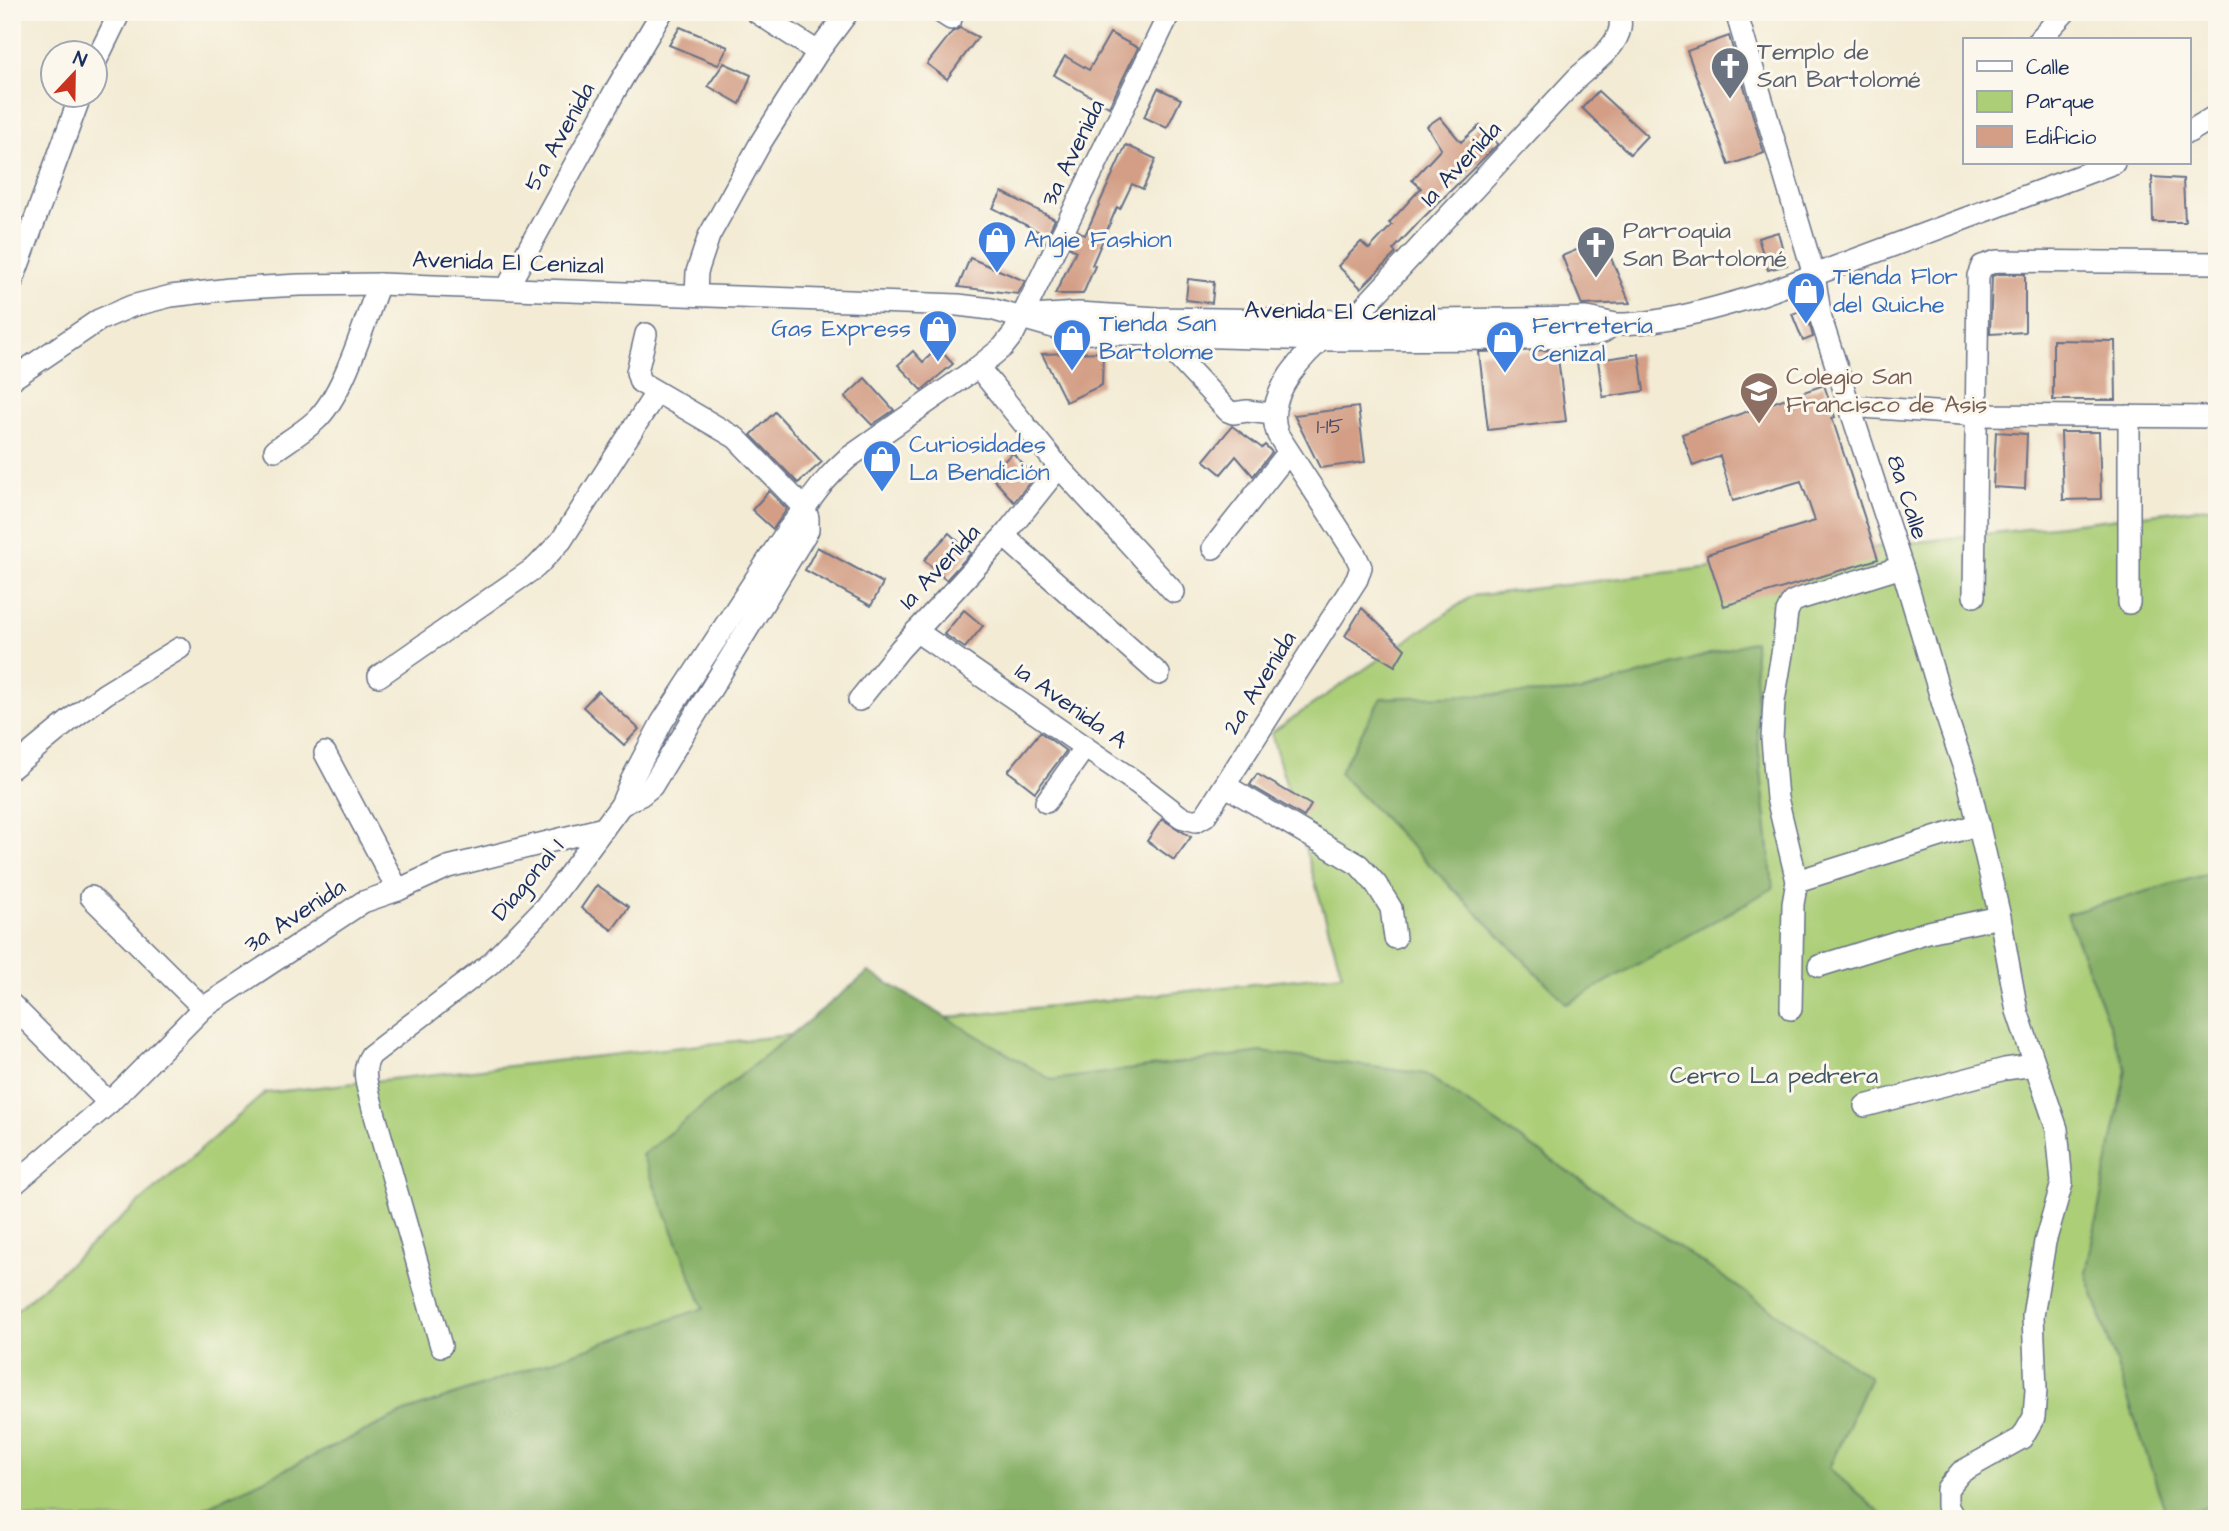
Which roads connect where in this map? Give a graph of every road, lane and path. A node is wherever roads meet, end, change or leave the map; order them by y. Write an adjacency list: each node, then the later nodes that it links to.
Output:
1 (120, 12): 9 (street)
2 (662, 12): 20 (street, 5a Avenida)
3 (756, 12): 11 (street)
4 (848, 12): 11 (street)
5 (1170, 12): 22 (street, 3a Avenida)
6 (1618, 12): 23 (street, 1a Avenida)
7 (1737, 12): 17 (street, 8a Calle)
8 (2065, 12): 10 (street)
9 (107, 38)
10 (2041, 38)
11 (818, 52): 21 (street)
12 (76, 108): 18 (street)
13 (2217, 115): 14 (street)
14 (2190, 131)
15 (2111, 164): 17 (street, Avenida El Cenizal)
16 (2217, 263): 33 (street)
17 (1814, 275): 24 (street, Avenida El Cenizal); 31 (street, 8a Calle)
18 (12, 282)
19 (379, 284): 20 (street, Avenida El Cenizal); 29 (street, Avenida El Cenizal); 36 (street)
20 (507, 288): 21 (street, Avenida El Cenizal)
21 (696, 295): 22 (street, Avenida El Cenizal)
22 (1023, 317): 25 (street, Avenida El Cenizal); 28 (street, 3a Avenida)
23 (1351, 321): 24 (street, Avenida El Cenizal); 25 (street, Avenida El Cenizal); 27 (street, 1a Avenida)
24 (1615, 324): 27 (street, Avenida El Cenizal)
25 (1158, 326): 27 (street, Avenida El Cenizal); 32 (street)
26 (646, 334): 30 (street)
27 (1320, 340): 32 (street)
28 (978, 368): 38 (street); 39 (street, 3a Avenida)
29 (12, 379)
30 (656, 393): 39 (street); 49 (street)
31 (1849, 406): 33 (street); 42 (street, 8a Calle)
32 (1273, 414): 37 (street)
33 (1976, 415): 34 (street); 44 (street)
34 (2129, 416): 35 (street); 45 (street)
35 (2217, 417)
36 (275, 450)
37 (1288, 453): 41 (street); 54 (street, 2a Avenida)
38 (1059, 467): 40 (street, 1a Avenida); 43 (street)
39 (805, 509): 58 (street, 3a Avenida)
40 (1004, 536): 46 (street, 1a Avenida); 48 (street)
41 (1213, 548)
42 (1902, 567): 57 (street, 8a Calle); 59 (street)
43 (1174, 592)
44 (1974, 596)
45 (2129, 603)
46 (916, 631): 50 (street, 1a Avenida); 51 (street, 1a Avenida A)
47 (180, 648): 53 (street)
48 (1159, 674)
49 (379, 676)
50 (859, 700)
51 (1085, 747): 55 (street); 56 (street, 1a Avenida A)
52 (325, 753): 60 (street)
53 (12, 768)
54 (1226, 786): 56 (street, 2a Avenida); 63 (street)
55 (1046, 802)
56 (1196, 821)
57 (1979, 824): 59 (street); 62 (street, 8a Calle)
58 (604, 828): 60 (street, 3a Avenida); 72 (street, Diagonal 1)
59 (1797, 881): 67 (street)
60 (398, 890): 66 (street, 3a Avenida)
61 (91, 897): 66 (street)
62 (2000, 917): 64 (street); 68 (street, 8a Calle)
63 (1395, 938)
64 (1819, 966)
65 (12, 1004): 69 (street)
66 (203, 1008): 69 (street, 3a Avenida)
67 (1791, 1009)
68 (2034, 1065): 70 (street); 73 (street, 8a Calle)
69 (109, 1103): 71 (street, 3a Avenida)
70 (1865, 1106)
71 (12, 1186)
72 (442, 1346)
73 (1955, 1519)

